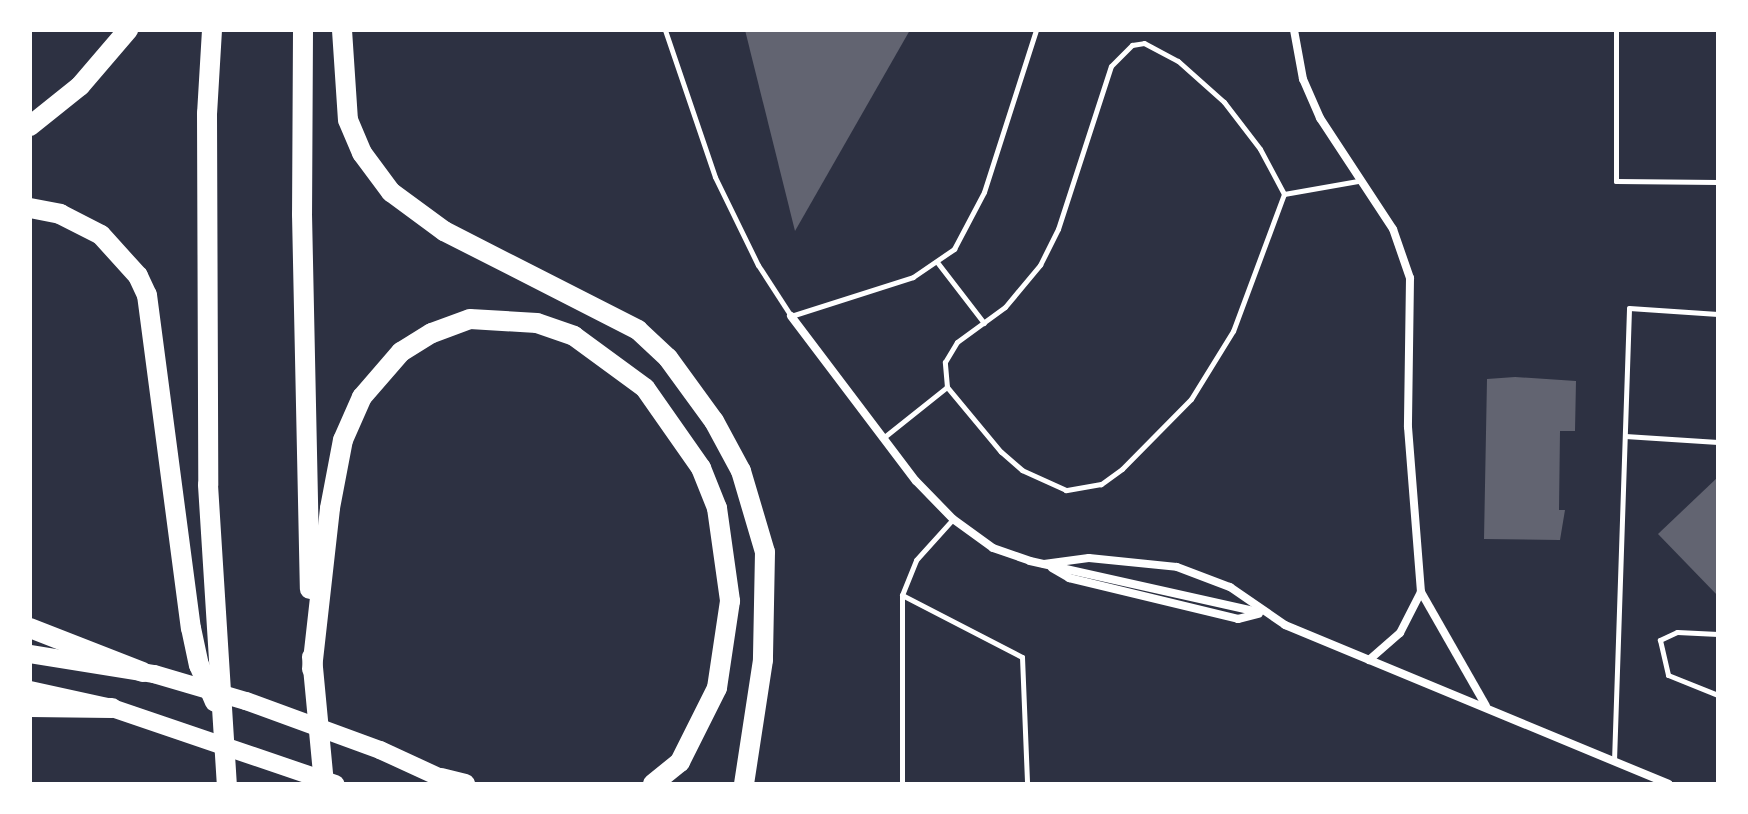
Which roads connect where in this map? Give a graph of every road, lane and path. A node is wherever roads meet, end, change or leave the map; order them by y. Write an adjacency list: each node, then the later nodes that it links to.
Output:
1 (128, 30): 9 (highway)
2 (212, 30): 38 (highway)
3 (303, 30): 31 (highway)
4 (342, 30): 46 (highway)
5 (665, 30): 16 (lane)
6 (1036, 30): 14 (lane)
7 (1294, 30): 10 (street)
8 (1616, 30): 11 (lane)
9 (30, 126)
10 (1358, 181): 12 (lane); 24 (street)
11 (1718, 182)
12 (1284, 194): 17 (lane); 18 (lane)
13 (30, 208): 38 (highway)
14 (937, 262): 16 (lane); 17 (lane)
15 (1718, 314): 19 (lane)
16 (791, 316): 20 (street)
17 (984, 323): 18 (lane)
18 (947, 387): 20 (lane)
19 (1625, 436): 21 (lane); 39 (lane)
20 (882, 439): 22 (street)
21 (1718, 442)
22 (953, 519): 23 (street); 25 (lane)
23 (1044, 564): 26 (street); 26 (street)
24 (1421, 592): 30 (street); 35 (street)
25 (902, 595): 47 (lane); 48 (lane)
26 (1262, 613): 30 (street)
27 (30, 628): 32 (highway)
28 (1718, 634): 34 (lane)
29 (30, 654): 32 (main road)
30 (1369, 660): 35 (street)
31 (312, 669): 42 (highway); 45 (highway)
32 (143, 672): 40 (main road)
33 (30, 690): 37 (main road)
34 (1718, 695)
35 (1486, 706): 39 (street)
36 (30, 707): 37 (highway)
37 (112, 708): 43 (main road)
38 (221, 715): 41 (highway)
39 (1614, 761): 49 (street)
40 (447, 781): 44 (highway)
41 (227, 784)
42 (324, 784)
43 (335, 784)
44 (465, 784)
45 (653, 784)
46 (744, 784)
47 (902, 784)
48 (1027, 784)
49 (1668, 784)

